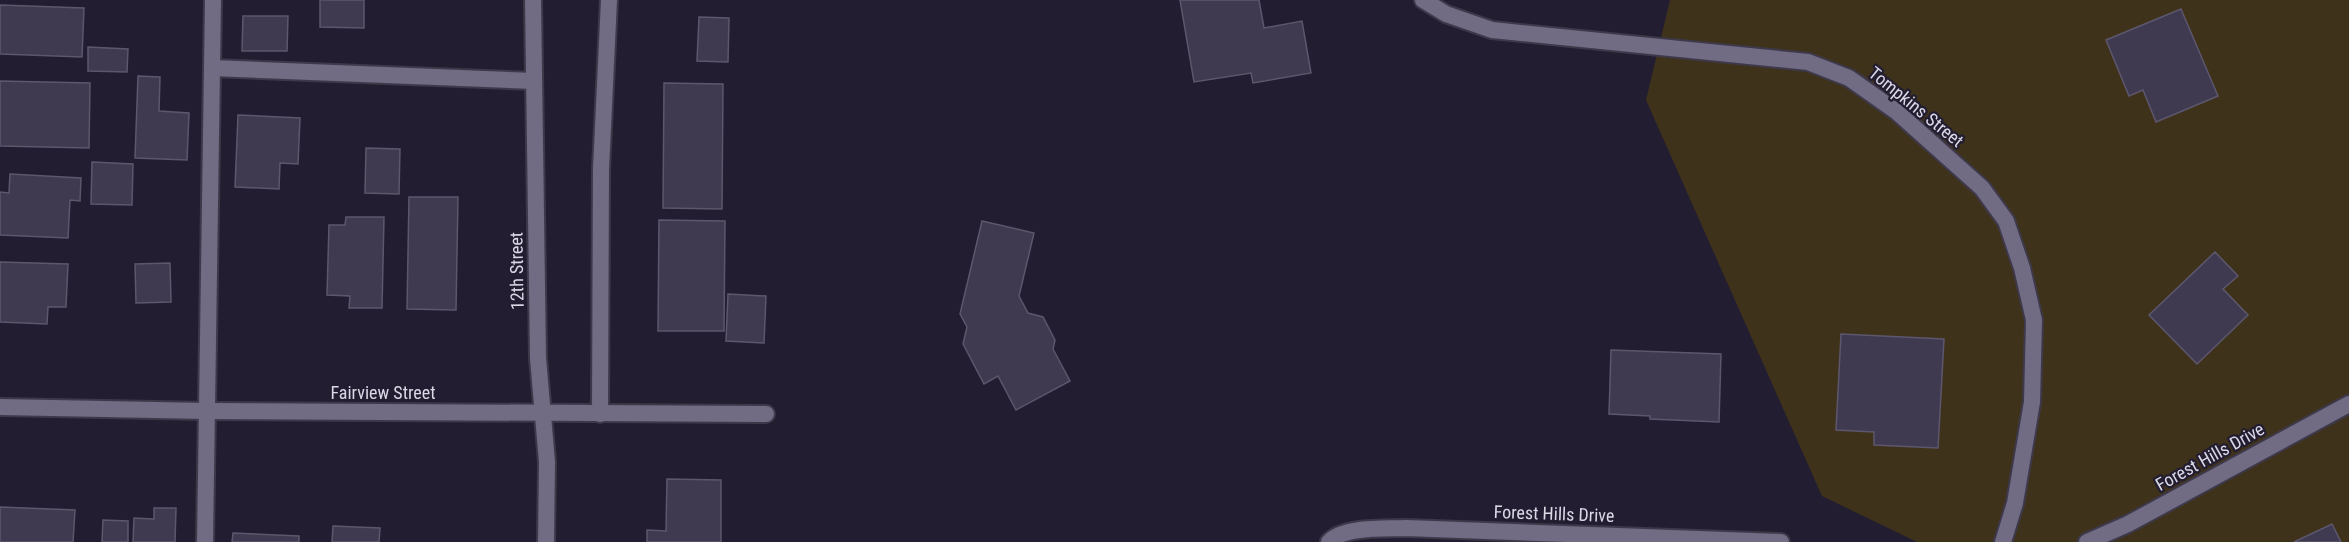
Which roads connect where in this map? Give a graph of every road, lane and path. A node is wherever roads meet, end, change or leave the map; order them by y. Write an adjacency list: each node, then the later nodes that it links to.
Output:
1 (213, 0): 5 (street)
2 (533, 0): 6 (street, 12th Street)
3 (609, 0): 11 (street)
4 (1423, 0): 17 (street, Tompkins Street)
5 (212, 68): 6 (street); 9 (street)
6 (534, 81): 10 (street, 12th Street)
7 (2349, 404): 18 (street, Forest Hills Drive)
8 (0, 407): 9 (street, Fairview Street)
9 (207, 411): 10 (street, Fairview Street); 13 (street)
10 (543, 413): 11 (street, Fairview Street); 14 (street, 12th Street)
11 (600, 414): 12 (street, Fairview Street)
12 (766, 414)
13 (205, 542)
14 (546, 542)
15 (1329, 542): 16 (street, Forest Hills Drive)
16 (1781, 542)
17 (2002, 542)
18 (2087, 542)

